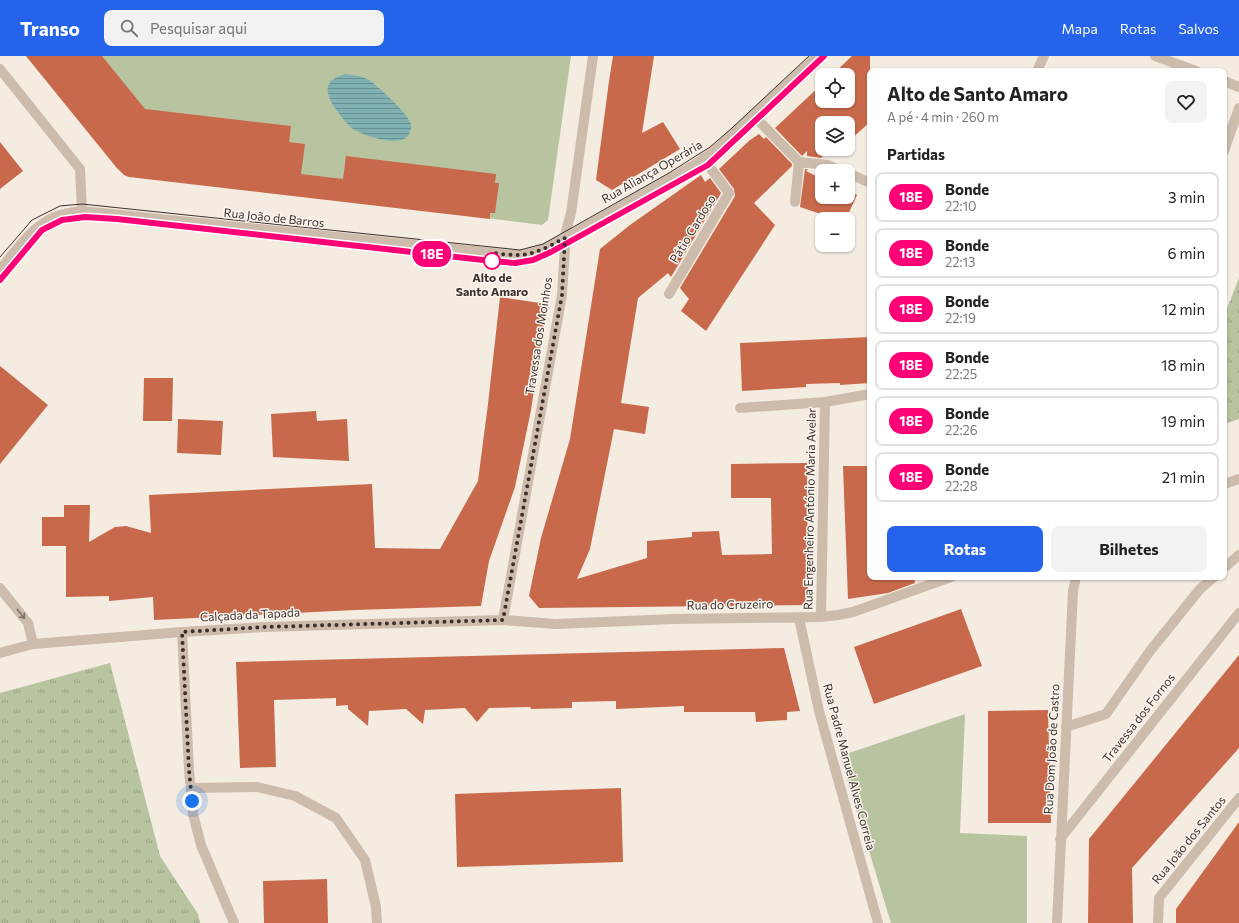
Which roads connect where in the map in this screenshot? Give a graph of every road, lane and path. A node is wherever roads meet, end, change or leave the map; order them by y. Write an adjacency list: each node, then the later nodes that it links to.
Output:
1 (593, 56): 20 (street, Travessa dos Moinhos)
2 (817, 56): 11 (street, Rua Aliança Operária)
3 (1044, 56): 5 (street)
4 (1155, 56): 6 (street)
5 (1038, 68)
6 (1188, 68)
7 (0, 69): 19 (street)
8 (1227, 82): 9 (street)
9 (1239, 87)
10 (1239, 108): 12 (street)
11 (753, 115): 13 (street, Rua Aliança Operária); 14 (street)
12 (1227, 141)
13 (703, 158): 20 (street, Rua Aliança Operária); 22 (street, Pátio Cardoso)
14 (800, 162): 15 (street); 18 (street)
15 (819, 164)
16 (855, 177): 17 (street)
17 (867, 182)
18 (795, 202)
19 (82, 211): 20 (street, Rua João de Barros); 21 (street, Rua João de Barros)
20 (565, 238): 37 (street, Travessa dos Moinhos)
21 (0, 270)
22 (669, 294)
23 (867, 395): 24 (street, Rua Engenheiro António Maria Avelar)
24 (825, 402): 25 (street, Rua Engenheiro António Maria Avelar); 35 (street, Rua Engenheiro António Maria Avelar)
25 (740, 408)
26 (1239, 478): 27 (street)
27 (1227, 483)
28 (1239, 555): 29 (street)
29 (1227, 565)
30 (943, 580): 35 (street, Rua do Cruzeiro)
31 (1075, 580): 41 (street, Rua Dom João de Castro)
32 (1210, 580): 41 (street)
33 (0, 588): 39 (street, one-way to 39)
34 (1239, 613): 44 (street, Travessa dos Fornos)
35 (821, 617): 36 (street, Rua do Cruzeiro)
36 (798, 618): 37 (street, Rua do Cruzeiro); 47 (street, Rua Padre Manuel Alves Correia)
37 (503, 620): 38 (street, Calçada da Tapada)
38 (182, 632): 39 (street, Calçada da Tapada); 42 (street)
39 (33, 644): 40 (street, Calçada da Tapada)
40 (0, 653)
41 (1066, 727): 44 (street, Rua Dom João de Castro)
42 (191, 788): 45 (street); 46 (street)
43 (1239, 798): 49 (street, Rua João dos Santos)
44 (1060, 839): 48 (street, Rua Dom João de Castro)
45 (234, 923)
46 (377, 923)
47 (878, 923)
48 (1057, 923)
49 (1158, 923)

